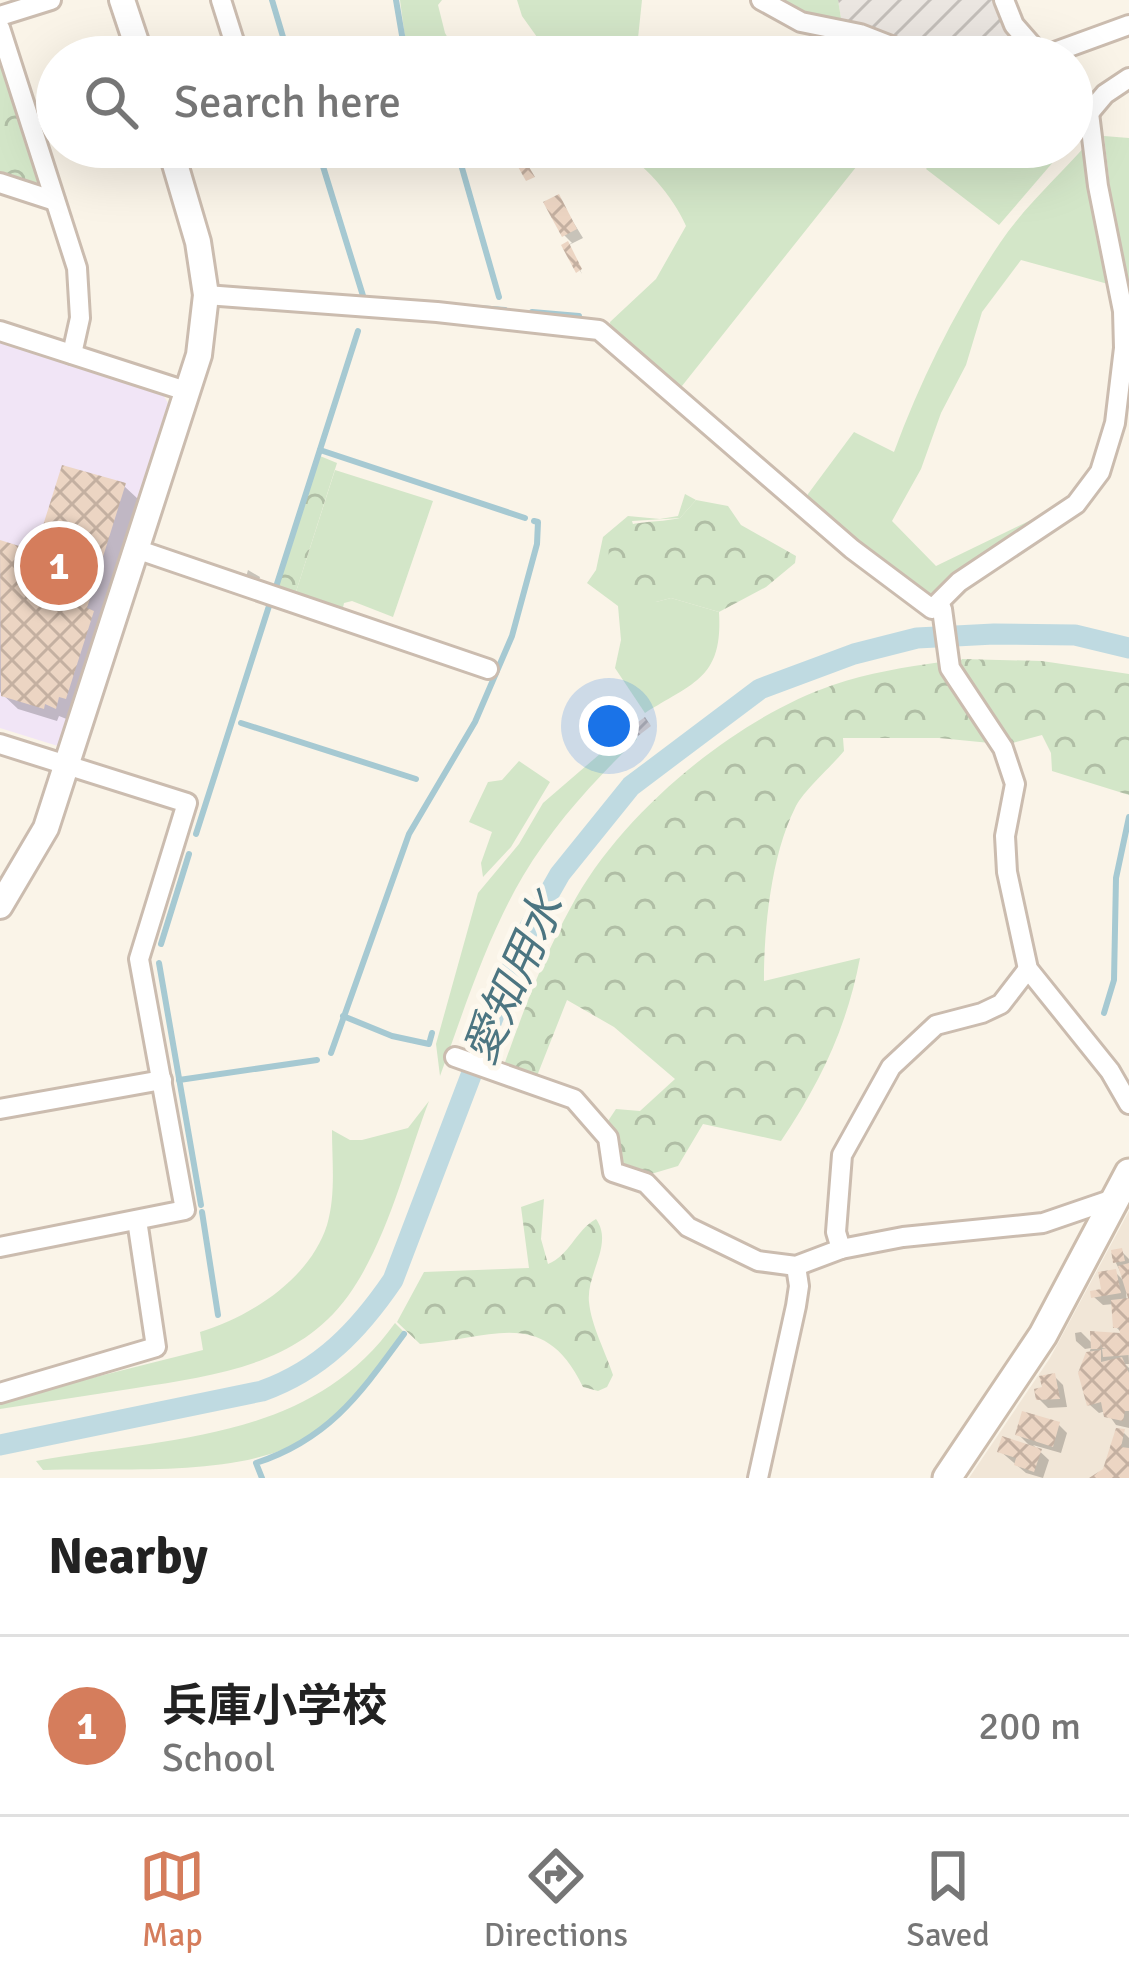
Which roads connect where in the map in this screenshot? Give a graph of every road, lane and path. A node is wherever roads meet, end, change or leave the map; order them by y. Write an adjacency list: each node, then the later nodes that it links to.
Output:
1 (51, 0): 6 (street)
2 (122, 0): 9 (street)
3 (221, 0): 10 (street)
4 (761, 0): 11 (street)
5 (1004, 0): 12 (street)
6 (0, 16)
7 (1129, 26): 13 (street)
8 (0, 28): 16 (street)
9 (134, 36)
10 (232, 36)
11 (865, 36)
12 (1024, 36)
13 (1093, 39)
14 (1129, 78): 15 (street)
15 (1093, 102)
16 (36, 141)
17 (1093, 164): 22 (street)
18 (45, 168): 21 (street)
19 (176, 168): 22 (street)
20 (0, 183): 21 (street)
21 (55, 201): 24 (street)
22 (206, 295): 25 (street)
23 (0, 331): 24 (street)
24 (72, 353): 25 (street)
25 (189, 392): 26 (street)
26 (136, 549): 28 (street); 30 (street)
27 (942, 609): 32 (street)
28 (488, 669)
29 (0, 744): 30 (street)
30 (68, 766): 31 (street); 34 (street)
31 (0, 905)
32 (1028, 969): 35 (street); 40 (street)
33 (455, 1057): 41 (street)
34 (162, 1080): 36 (street); 38 (street)
35 (1129, 1104)
36 (0, 1108)
37 (1122, 1186): 40 (street); 44 (main road)
38 (137, 1220): 39 (street); 42 (street)
39 (0, 1247)
40 (841, 1249): 41 (street)
41 (796, 1266): 43 (street)
42 (0, 1393)
43 (758, 1478)
44 (947, 1478)

